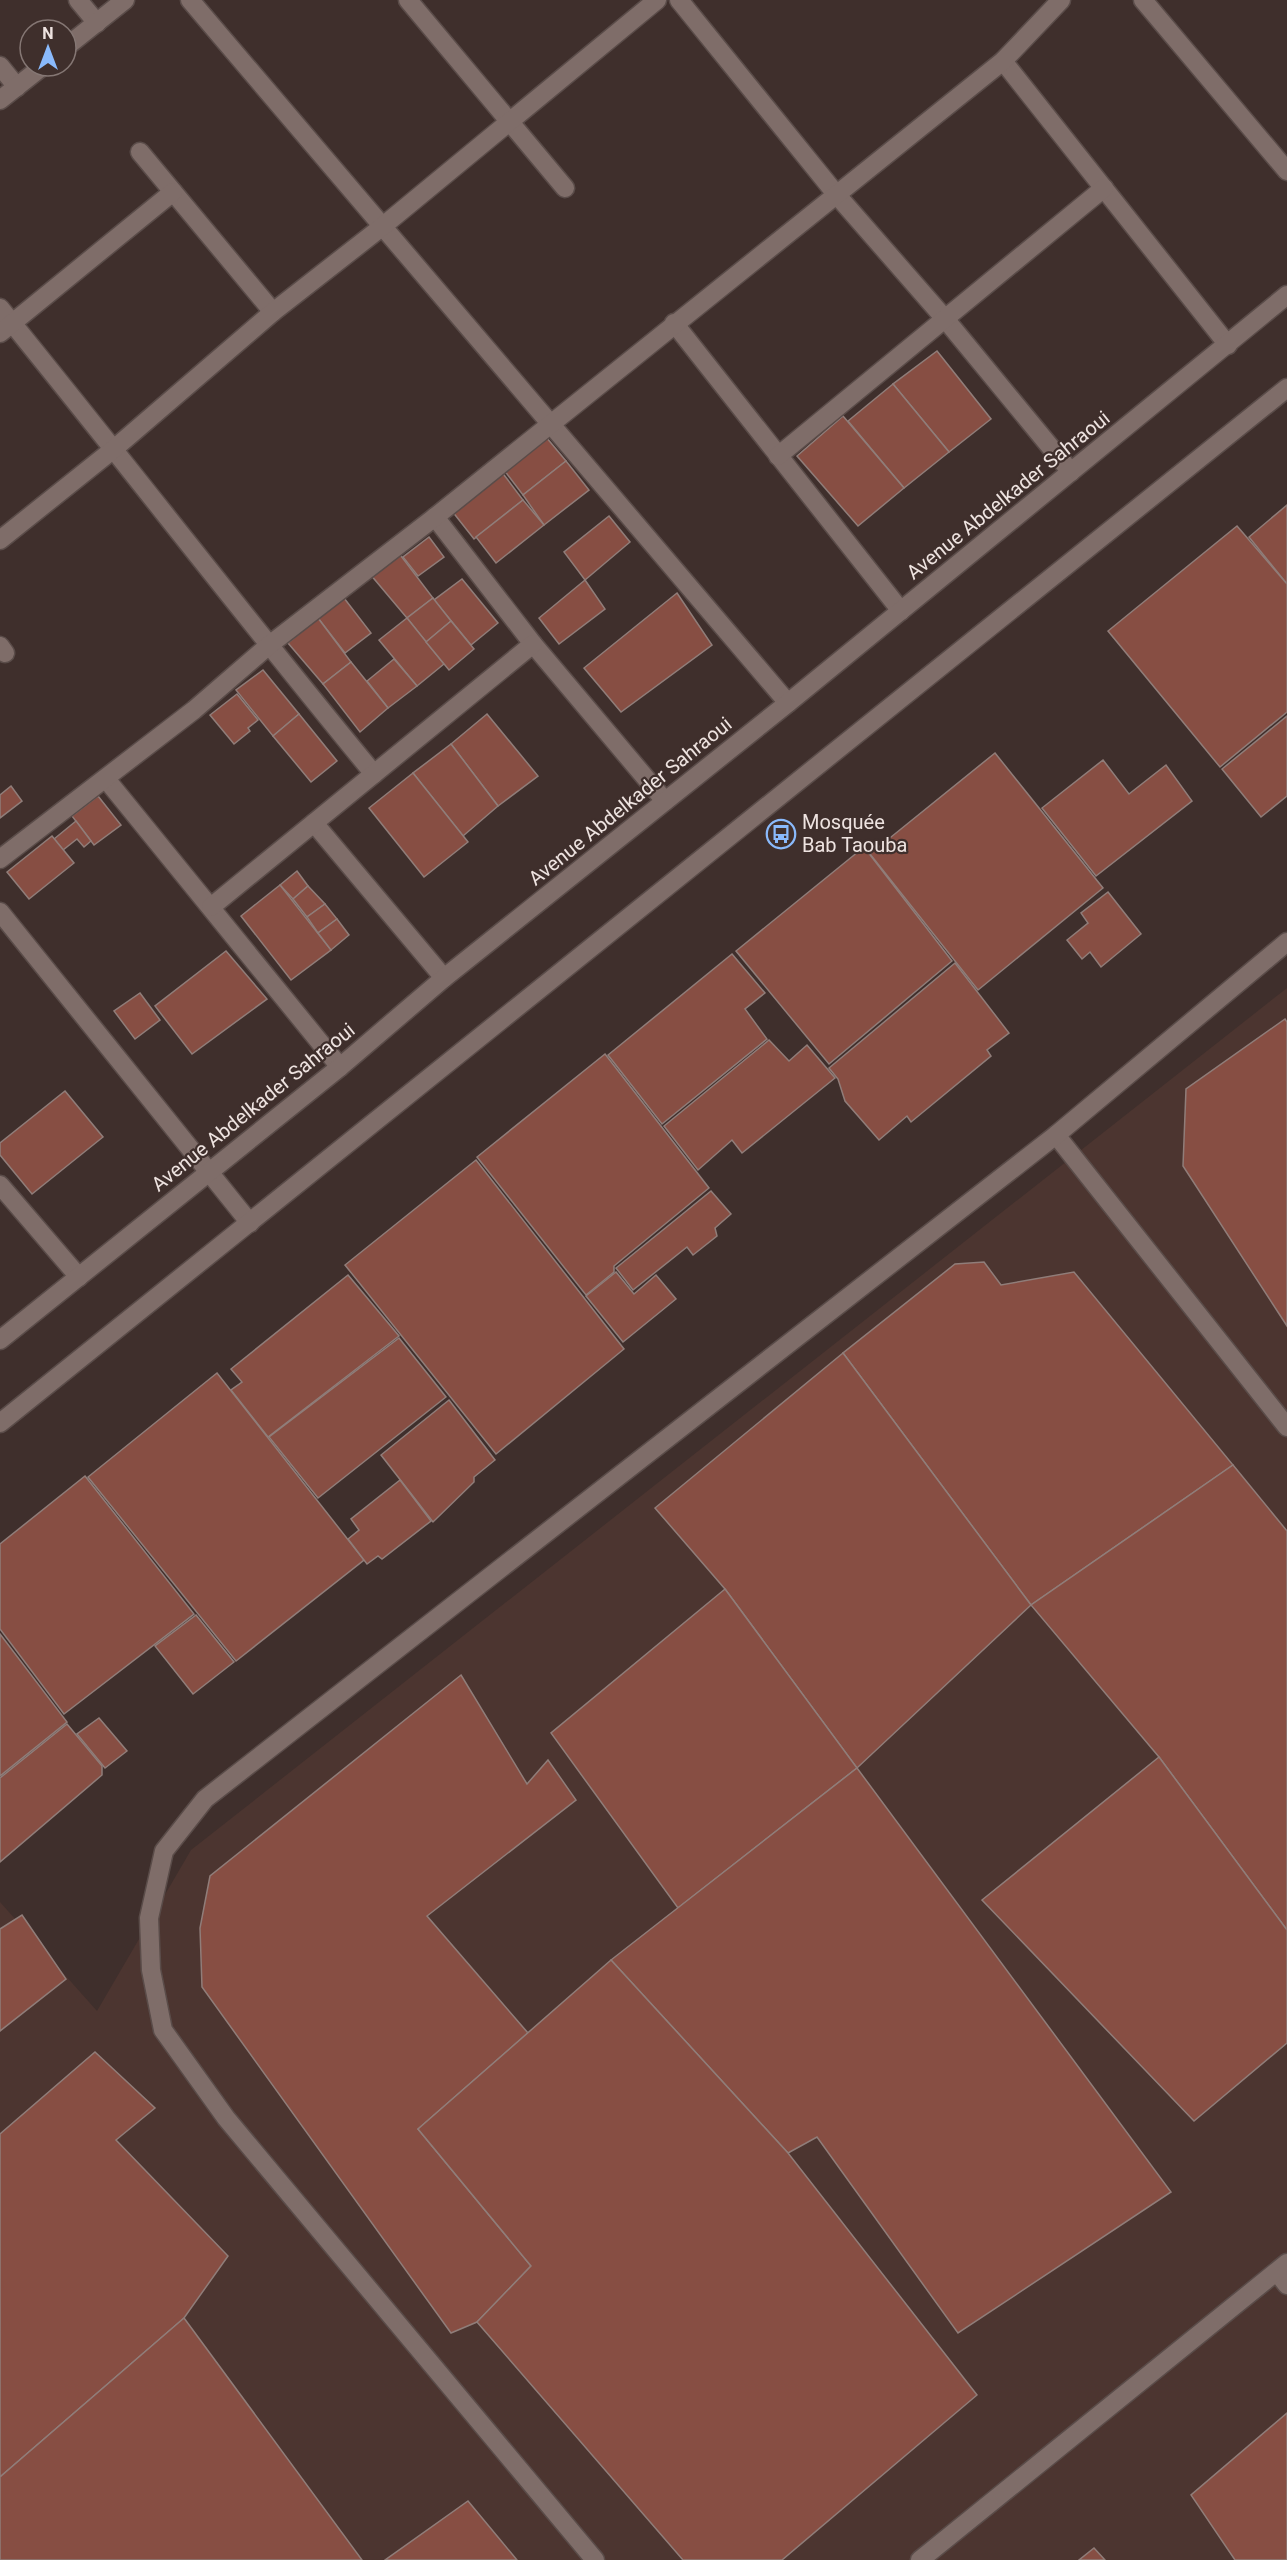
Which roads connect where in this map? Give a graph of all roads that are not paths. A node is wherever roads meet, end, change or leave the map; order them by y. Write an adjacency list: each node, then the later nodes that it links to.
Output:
1 (78, 0): 9 (street)
2 (125, 0): 9 (street)
3 (190, 0): 23 (street)
4 (409, 0): 16 (street)
5 (657, 0): 16 (street)
6 (679, 0): 22 (street)
7 (1061, 0): 11 (street)
8 (1143, 0): 18 (street)
9 (97, 23): 10 (street)
10 (78, 38)
11 (1003, 61): 20 (street); 22 (street)
12 (0, 66): 14 (street)
13 (28, 78): 14 (street)
14 (17, 87): 15 (street)
15 (0, 100)
16 (510, 122): 19 (street); 23 (street)
17 (140, 152): 21 (street)
18 (1287, 171)
19 (565, 188)
20 (1104, 188): 27 (street); 30 (street)
21 (173, 192): 26 (street); 29 (street)
22 (836, 194): 27 (street); 28 (street)
23 (383, 226): 26 (street); 32 (street)
24 (1287, 295): 30 (street, Avenue Abdelkader Sahraoui)
25 (0, 309): 29 (street)
26 (273, 312): 33 (street)
27 (946, 320): 34 (street); 35 (street)
28 (674, 323): 32 (street); 34 (street)
29 (6, 328): 33 (street)
30 (1228, 345): 35 (street, Avenue Abdelkader Sahraoui)
31 (1287, 388): 55 (street)
32 (550, 423): 36 (street); 41 (street)
33 (115, 448): 37 (street); 40 (street)
34 (778, 456): 38 (street)
35 (1071, 472): 38 (street, Avenue Abdelkader Sahraoui)
36 (435, 516): 39 (street); 40 (street)
37 (0, 540)
38 (901, 610): 41 (street, Avenue Abdelkader Sahraoui)
39 (533, 644): 42 (street); 44 (street)
40 (268, 646): 42 (street); 43 (street)
41 (788, 703): 44 (street, Avenue Abdelkader Sahraoui)
42 (374, 774): 45 (street)
43 (106, 778): 46 (street); 47 (street)
44 (665, 801): 50 (street, Avenue Abdelkader Sahraoui)
45 (314, 823): 47 (street); 50 (street)
46 (0, 860)
47 (211, 907): 51 (street)
48 (0, 912): 53 (street)
49 (1287, 942): 52 (street)
50 (444, 978): 51 (street, Avenue Abdelkader Sahraoui)
51 (340, 1067): 53 (street, Avenue Abdelkader Sahraoui)
52 (1056, 1135): 59 (street); 61 (street)
53 (210, 1171): 55 (street); 56 (street, Avenue Abdelkader Sahraoui)
54 (0, 1185): 56 (street)
55 (250, 1223): 58 (street)
56 (79, 1277): 57 (street, Avenue Abdelkader Sahraoui)
57 (0, 1340)
58 (0, 1424)
59 (1287, 1427)
60 (1284, 2273): 62 (street)
61 (595, 2560)
62 (920, 2560)

